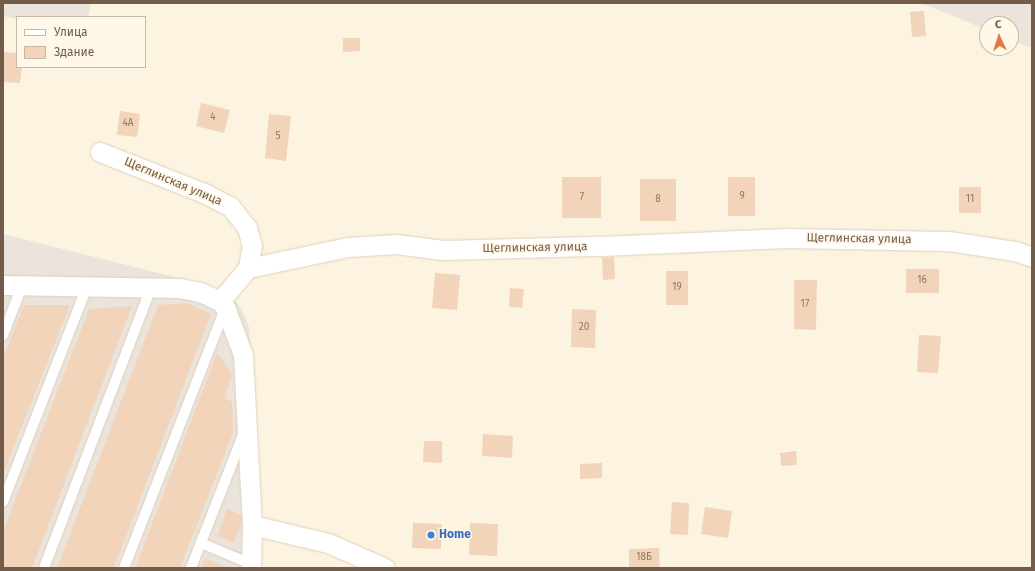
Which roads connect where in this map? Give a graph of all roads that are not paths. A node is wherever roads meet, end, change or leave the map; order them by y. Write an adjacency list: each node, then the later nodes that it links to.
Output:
1 (100, 152): 3 (street, Щеглинская улица)
2 (1032, 257): 3 (street, Щеглинская улица)
3 (248, 268): 8 (street)
4 (3, 285): 5 (street)
5 (22, 286): 6 (street); 9 (lane)
6 (87, 287): 7 (street); 11 (lane)
7 (151, 288): 8 (street); 15 (lane)
8 (223, 304): 10 (street); 16 (lane)
9 (3, 335)
10 (245, 430): 12 (street); 13 (lane)
11 (3, 502)
12 (252, 525): 14 (street); 18 (street)
13 (201, 543): 14 (lane); 17 (lane)
14 (251, 566)
15 (44, 568)
16 (124, 568)
17 (191, 568)
18 (385, 568)

